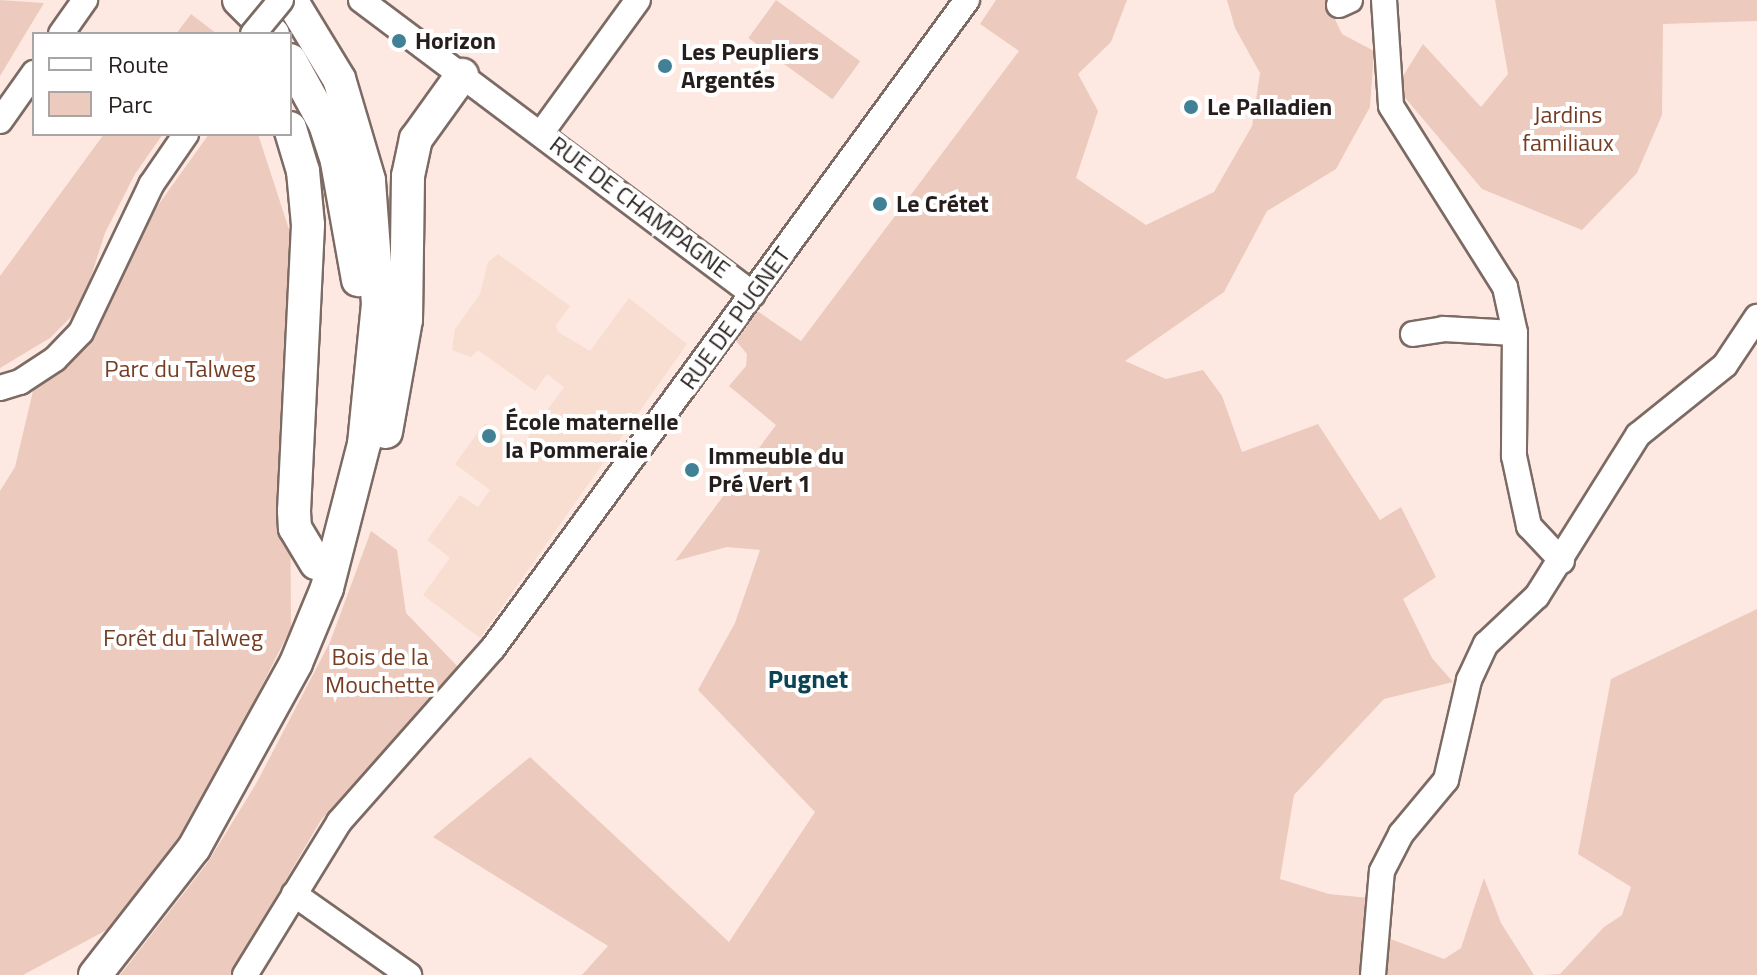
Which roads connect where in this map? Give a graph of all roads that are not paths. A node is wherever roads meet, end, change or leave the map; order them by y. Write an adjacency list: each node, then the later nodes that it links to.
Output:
1 (85, 0): 9 (street)
2 (239, 0): 11 (main road)
3 (281, 0): 10 (street, bridge)
4 (291, 0): 26 (main road)
5 (361, 0): 13 (street)
6 (638, 0): 16 (street, RUE DE CHAMPAGNE)
7 (967, 0): 19 (street, RUE DE PUGNET)
8 (1384, 0): 21 (street)
9 (62, 32)
10 (255, 32)
11 (271, 32)
12 (292, 64): 25 (main road)
13 (462, 75): 16 (street); 26 (main road)
14 (32, 76): 15 (street)
15 (0, 121)
16 (542, 132): 19 (street, RUE DE CHAMPAGNE)
17 (292, 135): 25 (main road)
18 (185, 136): 23 (street)
19 (753, 294): 27 (street, RUE DE PUGNET)
20 (1757, 317): 24 (street)
21 (1515, 333): 22 (street); 24 (street)
22 (1413, 334)
23 (0, 388)
24 (1562, 561): 31 (street)
25 (316, 563): 26 (main road)
26 (268, 715): 28 (main road)
27 (294, 894): 29 (street, RUE DE PUGNET); 30 (street)
28 (95, 975)
29 (245, 975)
30 (409, 975)
31 (1373, 975)

